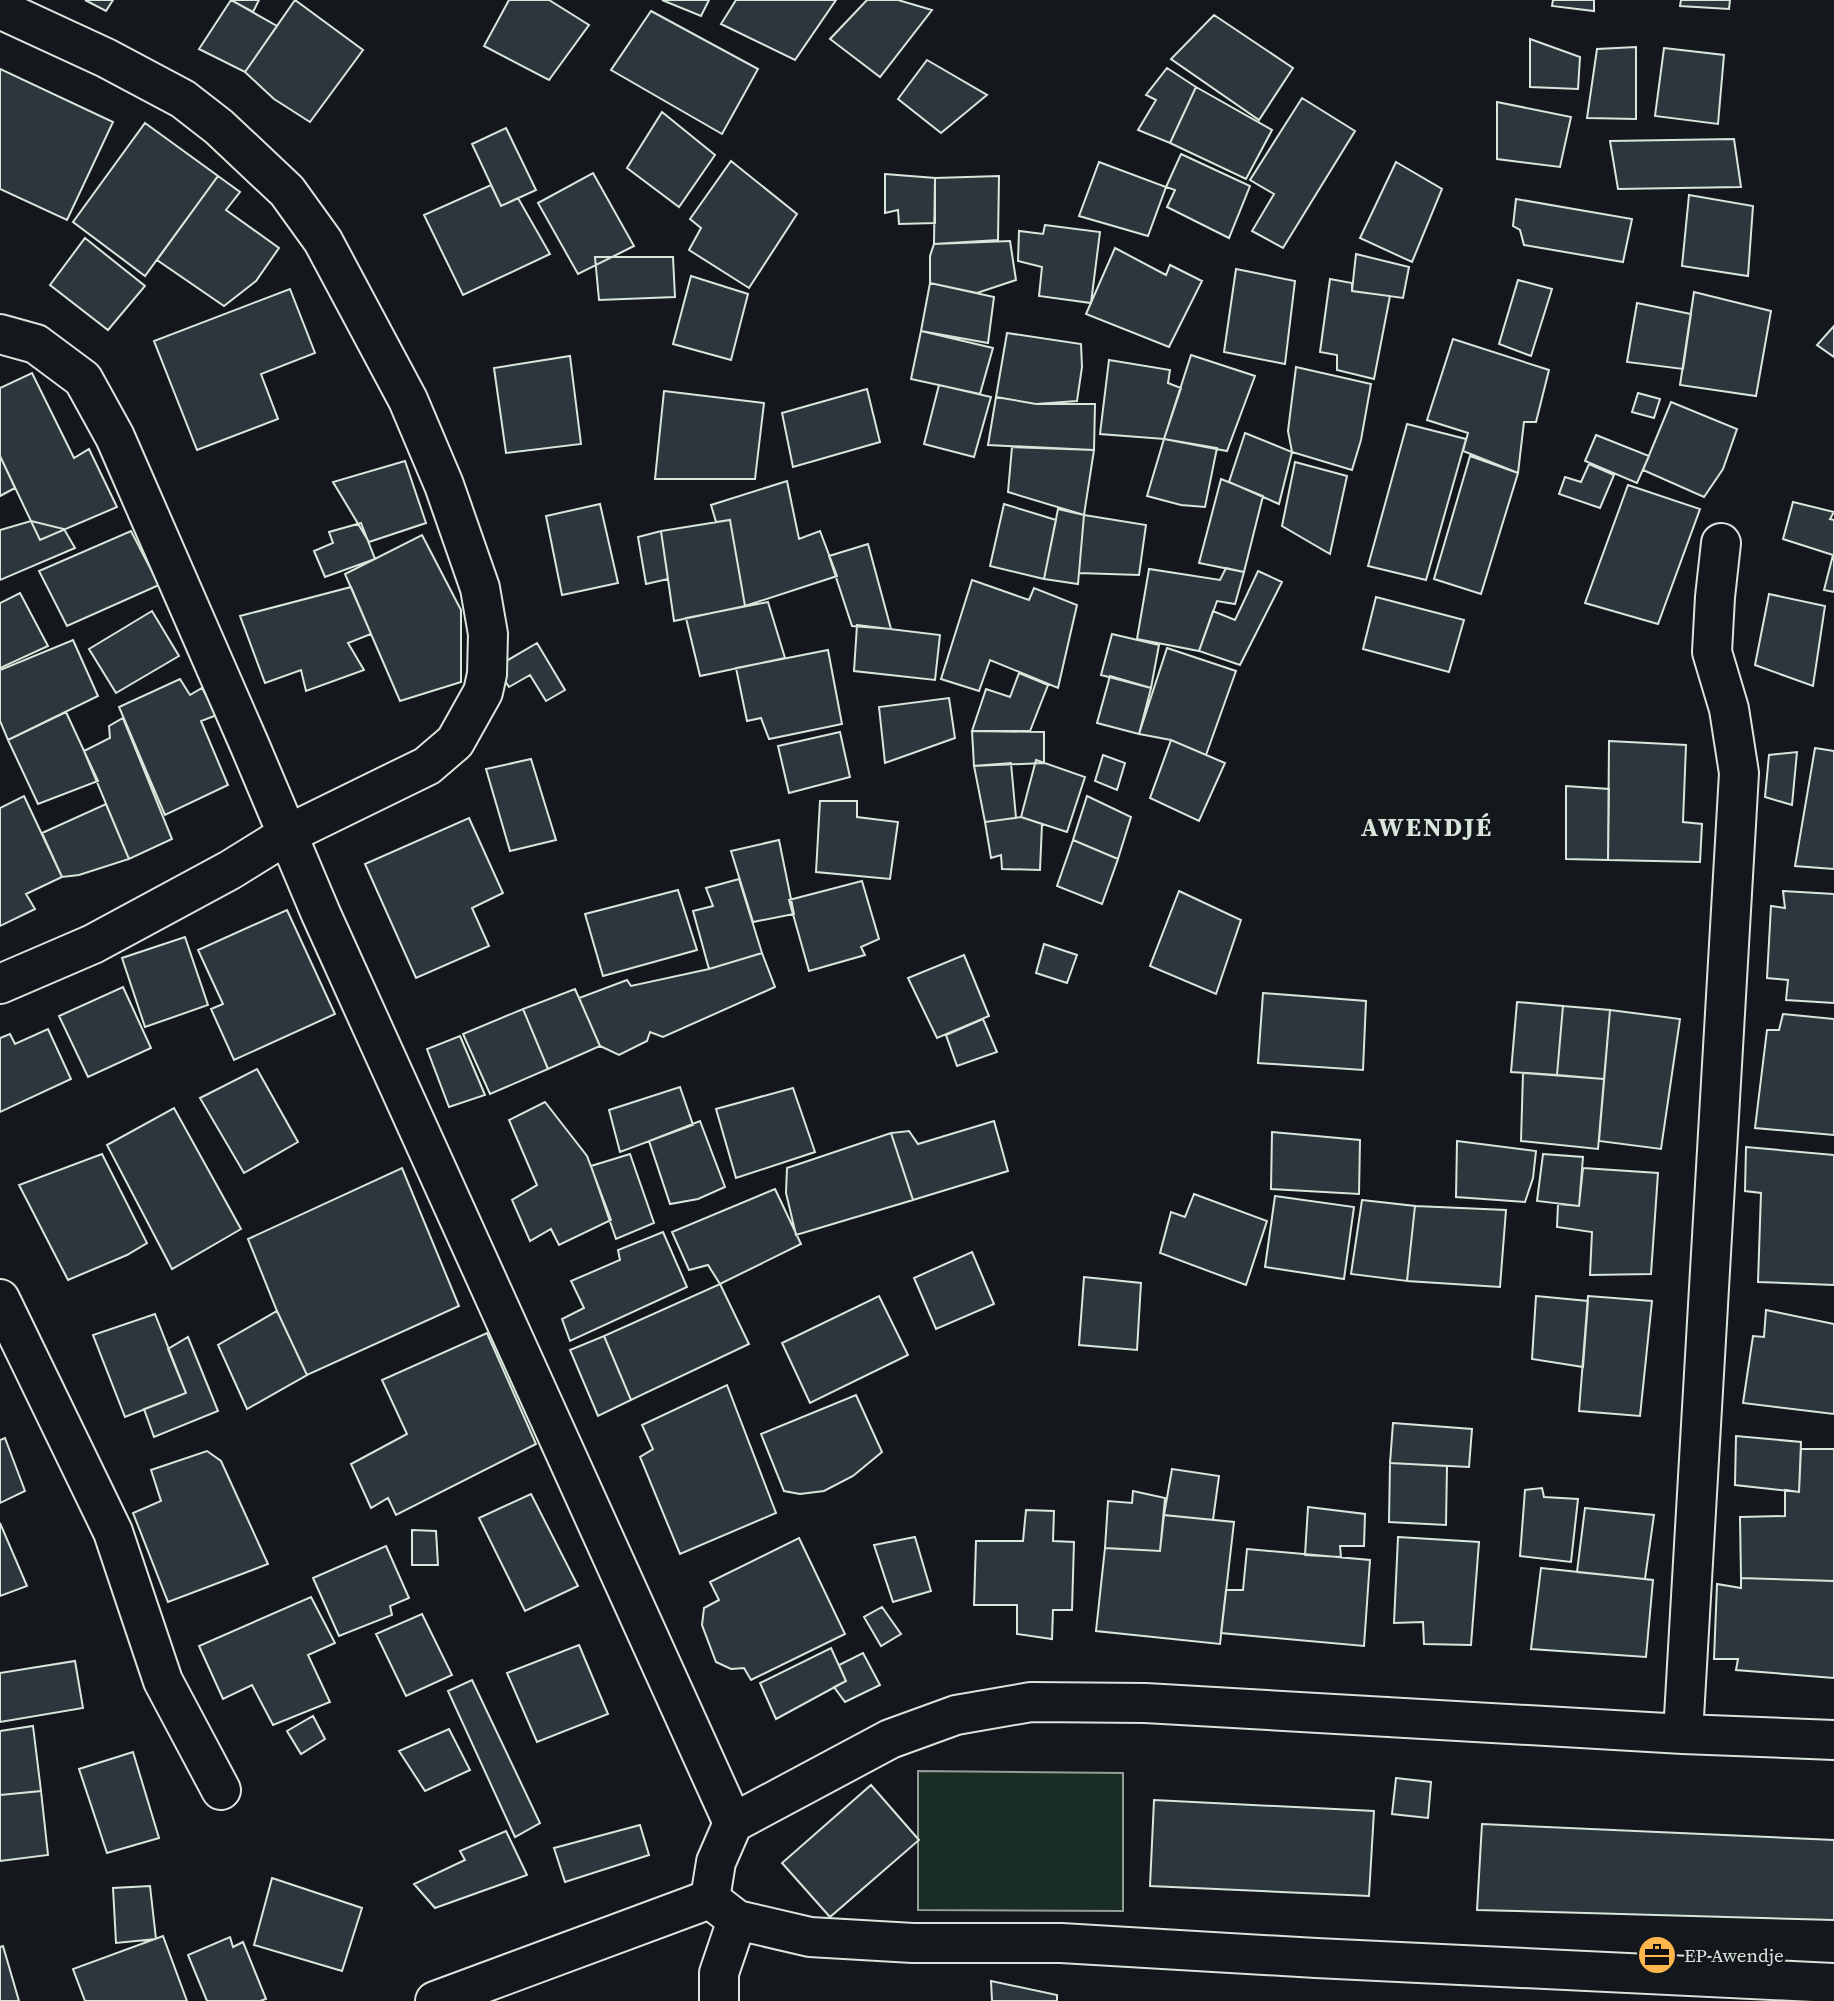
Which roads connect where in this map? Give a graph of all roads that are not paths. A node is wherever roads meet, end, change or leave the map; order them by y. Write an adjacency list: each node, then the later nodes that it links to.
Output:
1 (0, 9): 4 (street)
2 (0, 334): 4 (street)
3 (1721, 543): 7 (street)
4 (288, 834): 5 (street); 10 (street)
5 (0, 984)
6 (0, 1299): 9 (street)
7 (1683, 1734): 8 (street); 10 (street)
8 (1834, 1740)
9 (221, 1790)
10 (733, 1823): 11 (street)
11 (723, 1909): 12 (street); 13 (street); 14 (street)
12 (1834, 1983)
13 (435, 2001)
14 (719, 2001)

